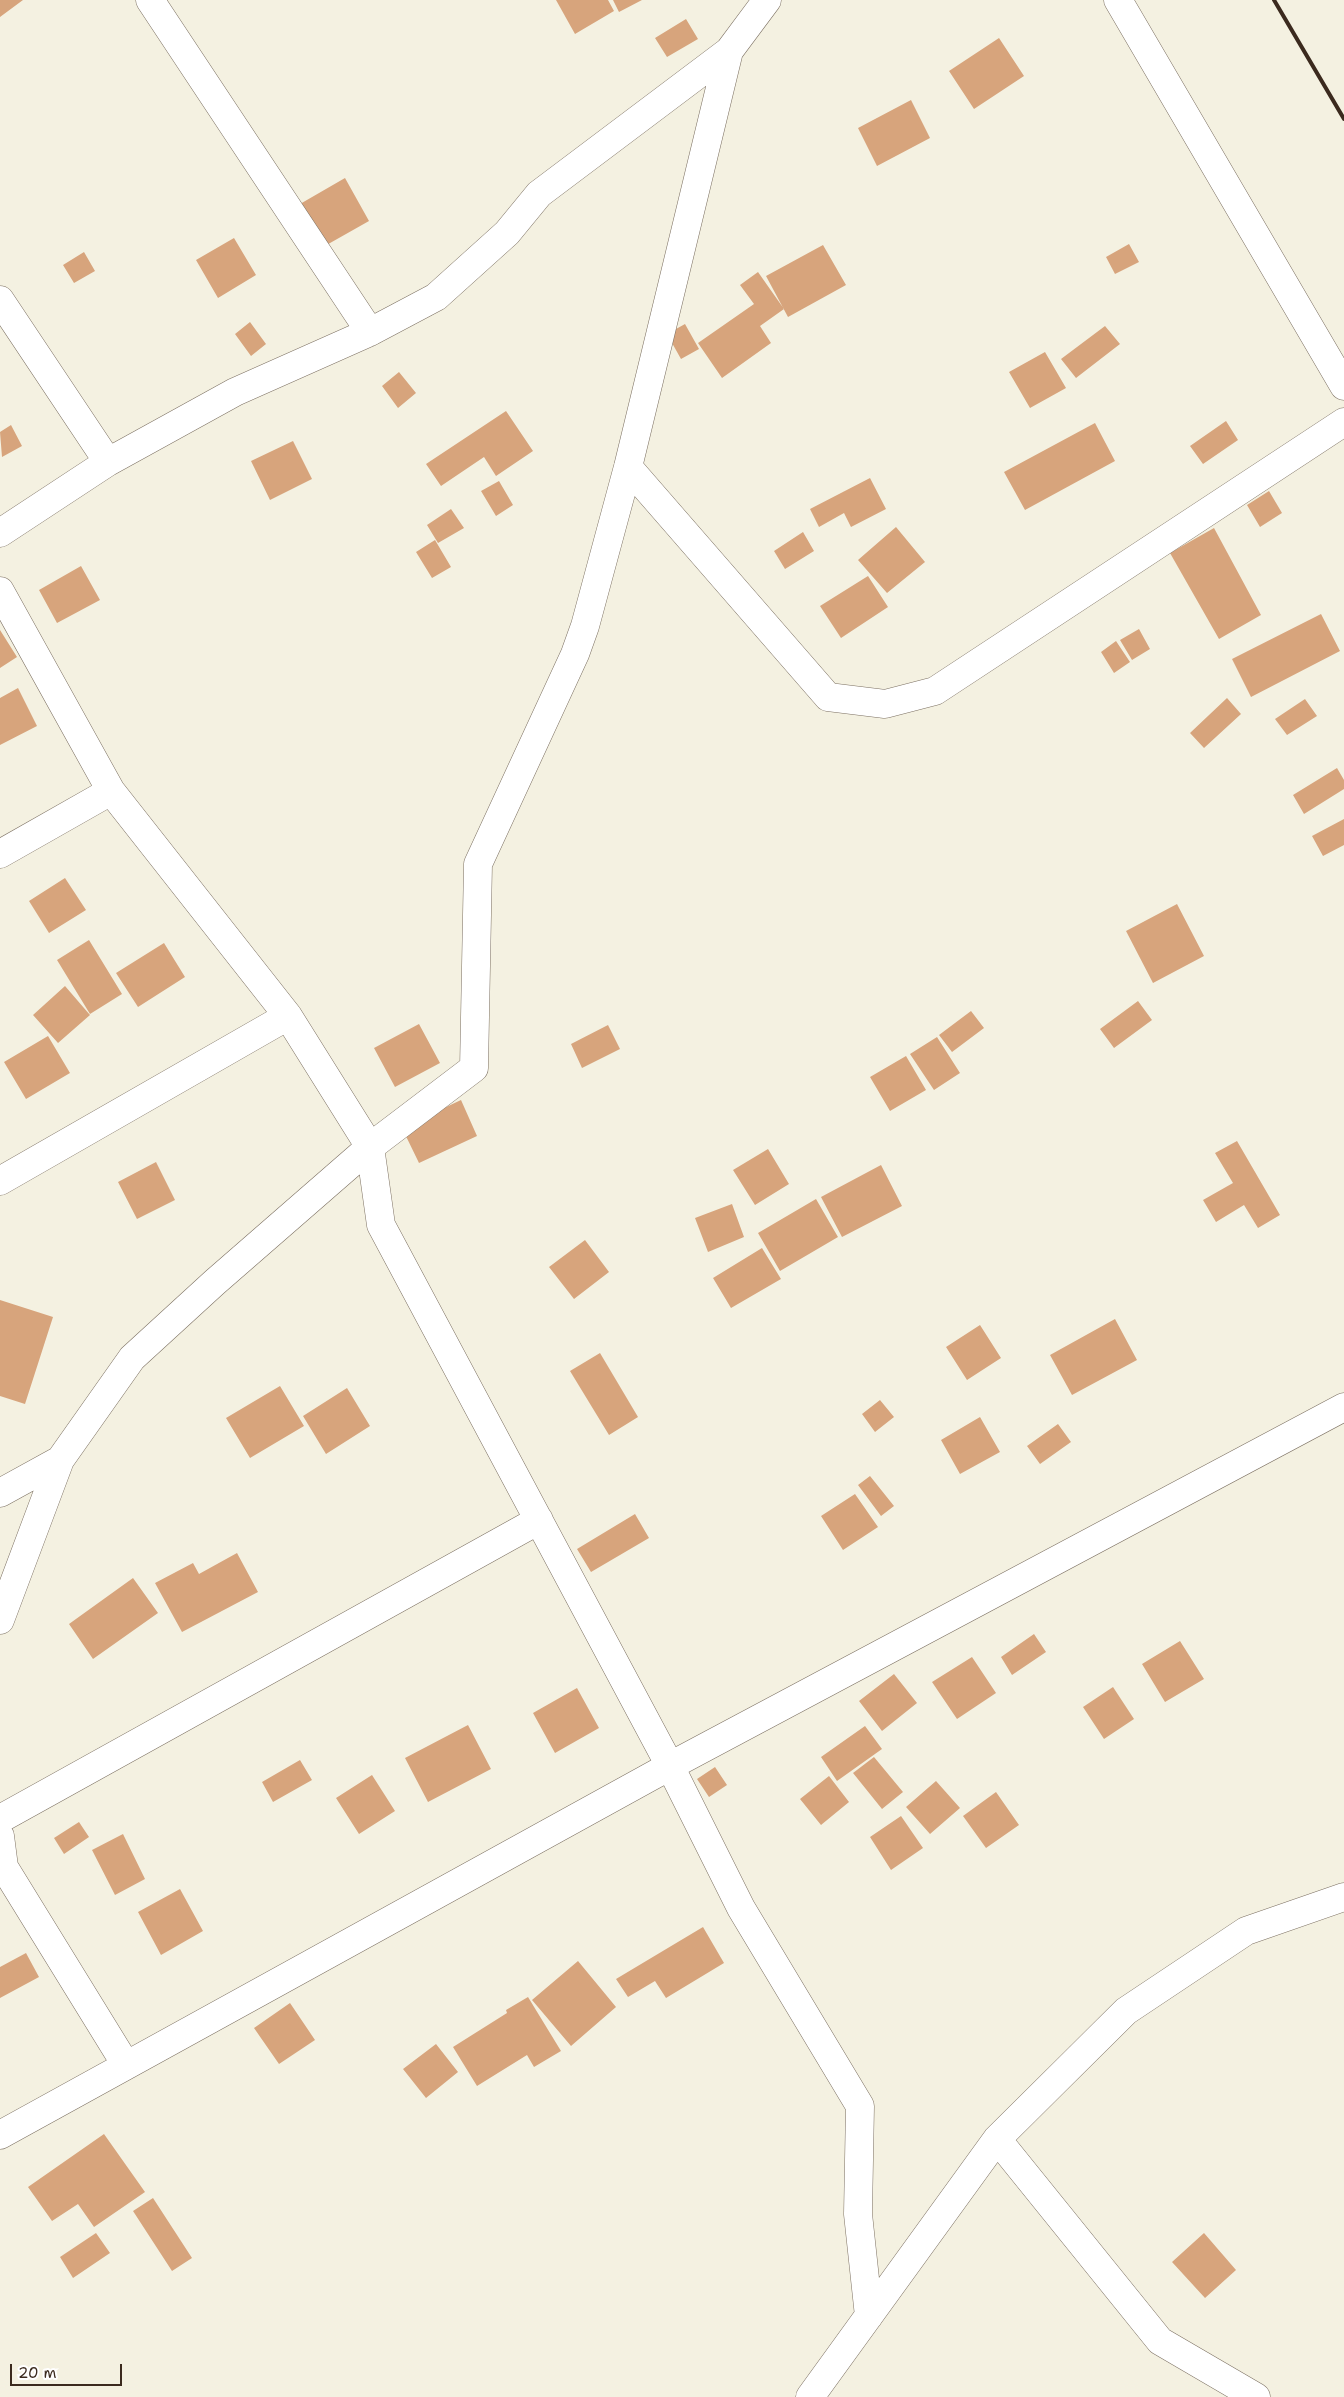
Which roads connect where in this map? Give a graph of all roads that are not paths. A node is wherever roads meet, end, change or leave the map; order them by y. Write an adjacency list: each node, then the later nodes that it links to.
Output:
1 (150, 0): 6 (street)
2 (767, 0): 4 (street)
3 (1118, 0): 7 (street)
4 (729, 51): 6 (street); 10 (street)
5 (0, 300): 9 (street)
6 (370, 332): 9 (street)
7 (1344, 386)
8 (1344, 422): 10 (street)
9 (108, 462): 11 (street)
10 (628, 467): 16 (street)
11 (0, 533)
12 (0, 591): 13 (street)
13 (111, 790): 14 (street); 15 (street)
14 (0, 854)
15 (288, 1016): 16 (street); 17 (street)
16 (370, 1147): 19 (street); 21 (street)
17 (0, 1181)
18 (1344, 1407): 23 (street)
19 (60, 1460): 20 (street); 22 (street)
20 (0, 1492)
21 (539, 1520): 23 (street); 24 (street)
22 (0, 1620)
23 (670, 1766): 27 (street); 30 (street)
24 (0, 1819)
25 (0, 1836): 27 (street)
26 (1344, 1897): 29 (street)
27 (126, 2065): 28 (street)
28 (0, 2135)
29 (997, 2139): 30 (street); 32 (street)
30 (869, 2316): 31 (street)
31 (810, 2397)
32 (1256, 2397)

